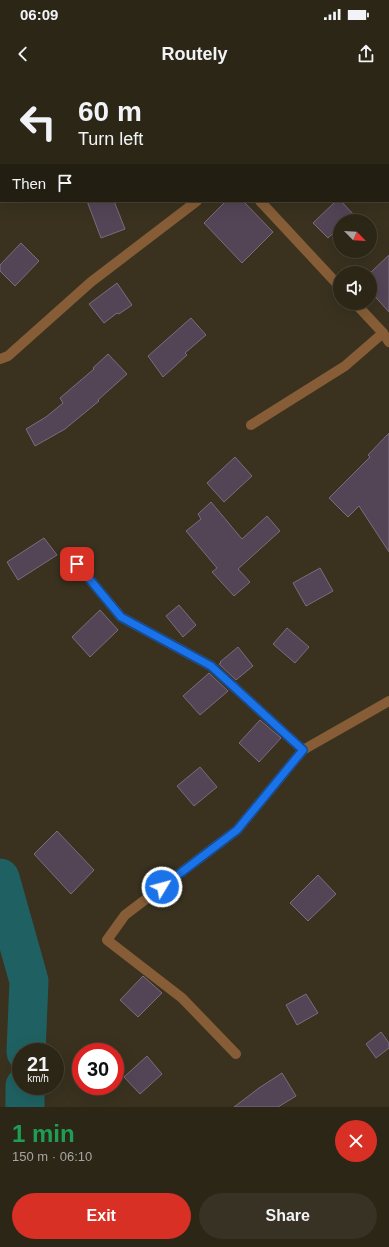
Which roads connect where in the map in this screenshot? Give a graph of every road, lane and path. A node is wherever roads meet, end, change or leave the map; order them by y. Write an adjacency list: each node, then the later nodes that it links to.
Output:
1 (196, 202): 7 (street)
2 (261, 202): 3 (street)
3 (333, 279)
4 (362, 310): 5 (street)
5 (383, 333): 6 (street); 8 (street)
6 (389, 342)
7 (0, 359)
8 (251, 426)
9 (77, 564): 11 (street)
10 (389, 701): 11 (street)
11 (303, 750): 12 (street)
12 (236, 1054)

